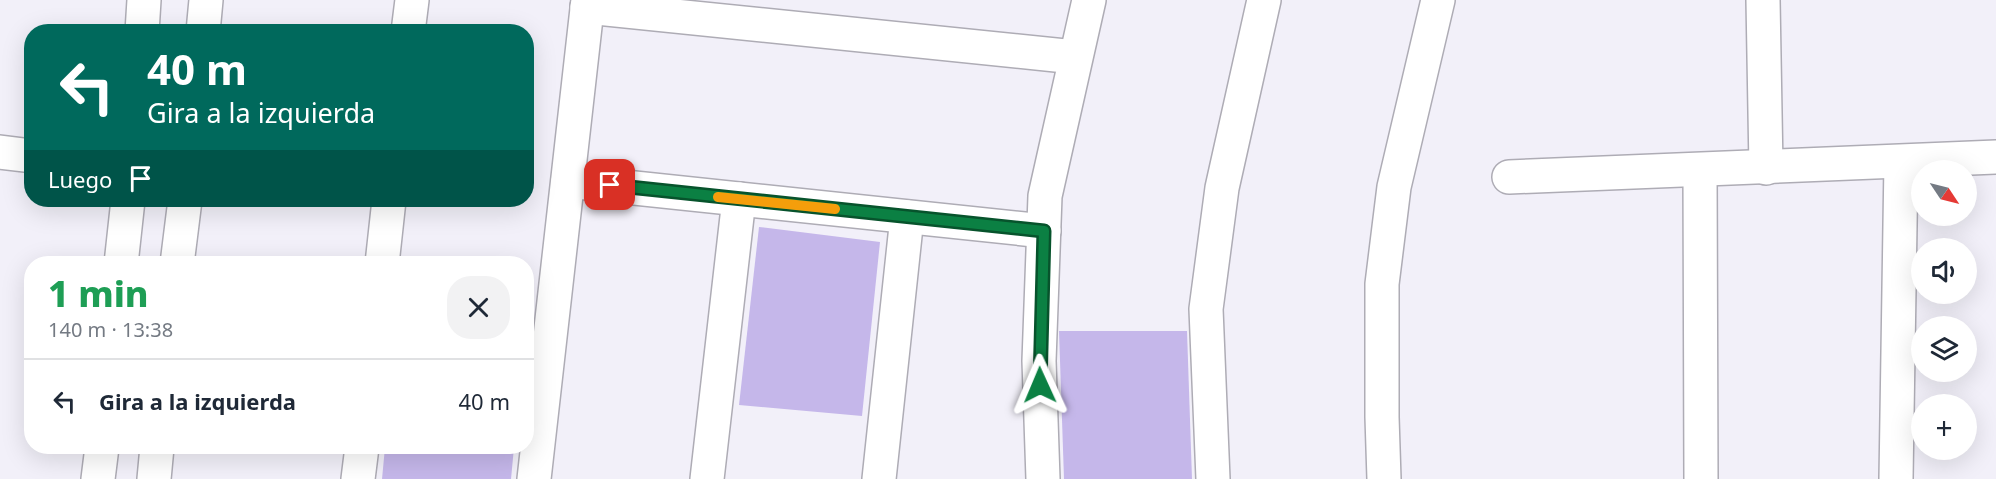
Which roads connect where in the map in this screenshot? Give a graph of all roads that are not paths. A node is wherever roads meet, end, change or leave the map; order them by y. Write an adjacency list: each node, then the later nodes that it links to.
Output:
1 (144, 0): 9 (street)
2 (206, 0): 10 (street)
3 (412, 0): 11 (street)
4 (1089, 0): 12 (street)
5 (1264, 0): 40 (street)
6 (1438, 0): 41 (street)
7 (1764, 0): 17 (street)
8 (587, 4): 12 (street); 20 (street)
9 (142, 24)
10 (204, 24)
11 (409, 24)
12 (1076, 57): 26 (street)
13 (0, 152): 14 (street)
14 (24, 155)
15 (1996, 157): 16 (street)
16 (1901, 162): 17 (street); 43 (street)
17 (1766, 168): 18 (street)
18 (1700, 170): 19 (street); 42 (street)
19 (1509, 177)
20 (567, 181): 21 (street); 36 (street)
21 (739, 199): 25 (street); 37 (street)
22 (127, 207): 27 (street)
23 (183, 207): 28 (street)
24 (388, 207): 29 (street)
25 (907, 217): 26 (street); 38 (street)
26 (1044, 231): 39 (street)
27 (122, 256)
28 (178, 256)
29 (383, 256)
30 (101, 454): 33 (street)
31 (156, 454): 34 (street)
32 (361, 454): 35 (street)
33 (98, 479)
34 (154, 479)
35 (358, 479)
36 (534, 479)
37 (707, 479)
38 (879, 479)
39 (1043, 479)
40 (1213, 479)
41 (1384, 479)
42 (1701, 479)
43 (1896, 479)

